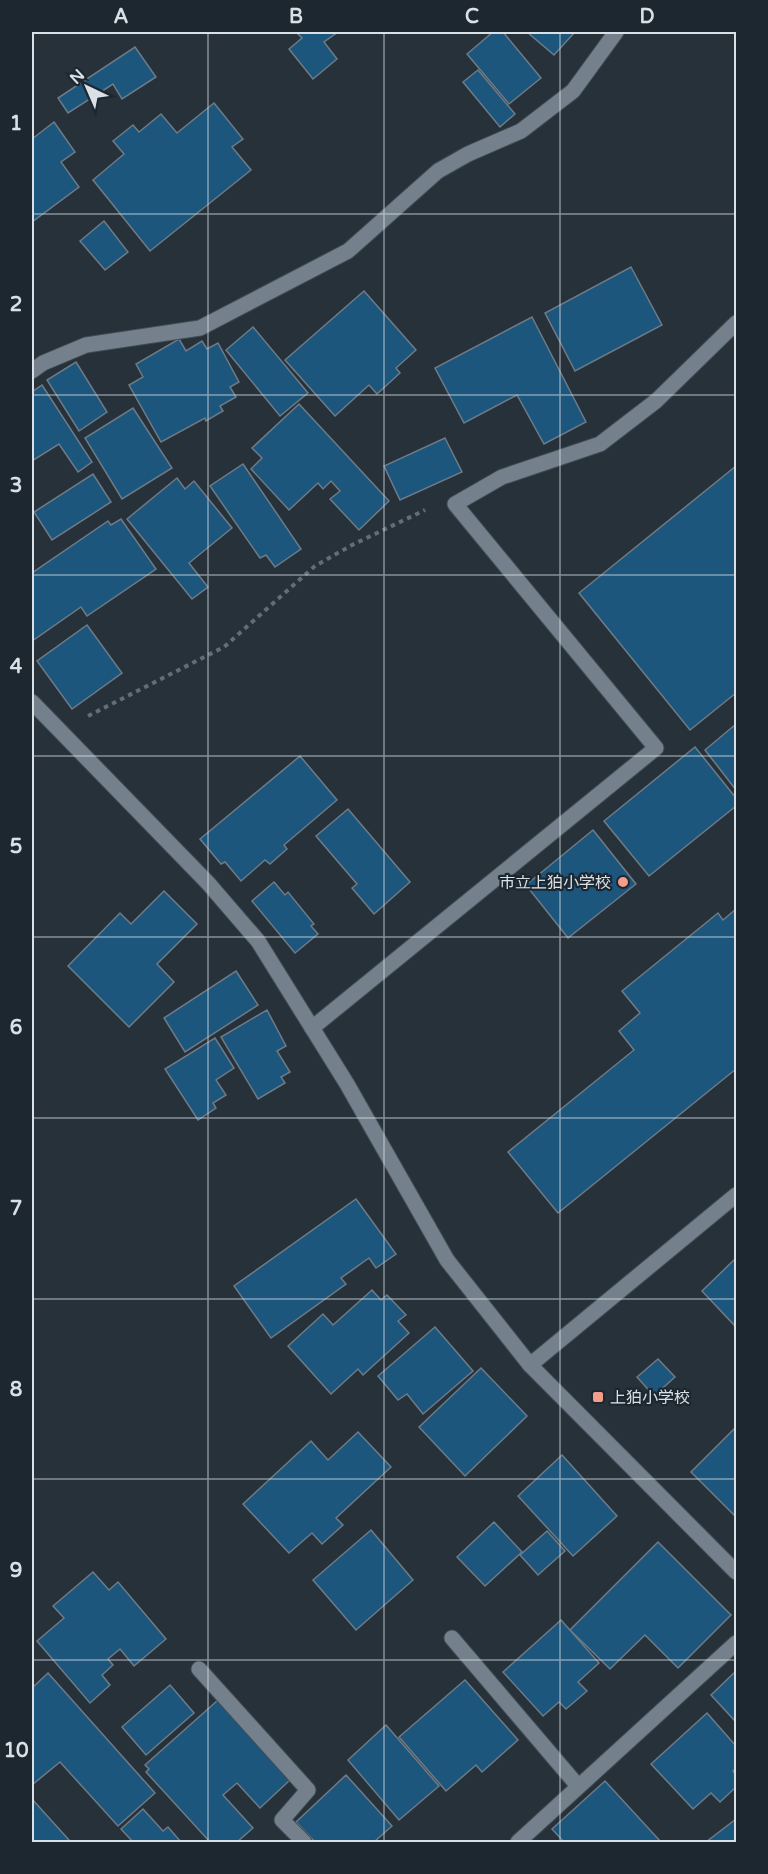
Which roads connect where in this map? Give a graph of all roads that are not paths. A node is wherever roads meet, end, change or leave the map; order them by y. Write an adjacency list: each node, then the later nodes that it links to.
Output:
1 (616, 32): 3 (street)
2 (736, 323): 5 (street)
3 (32, 372)
4 (32, 702): 5 (street)
5 (312, 1028): 7 (street)
6 (736, 1195): 7 (street)
7 (530, 1365): 8 (street)
8 (736, 1572)
9 (452, 1638): 12 (street)
10 (736, 1643): 12 (street)
11 (199, 1669): 13 (street)
12 (578, 1786): 14 (street)
13 (304, 1842)
14 (518, 1842)

